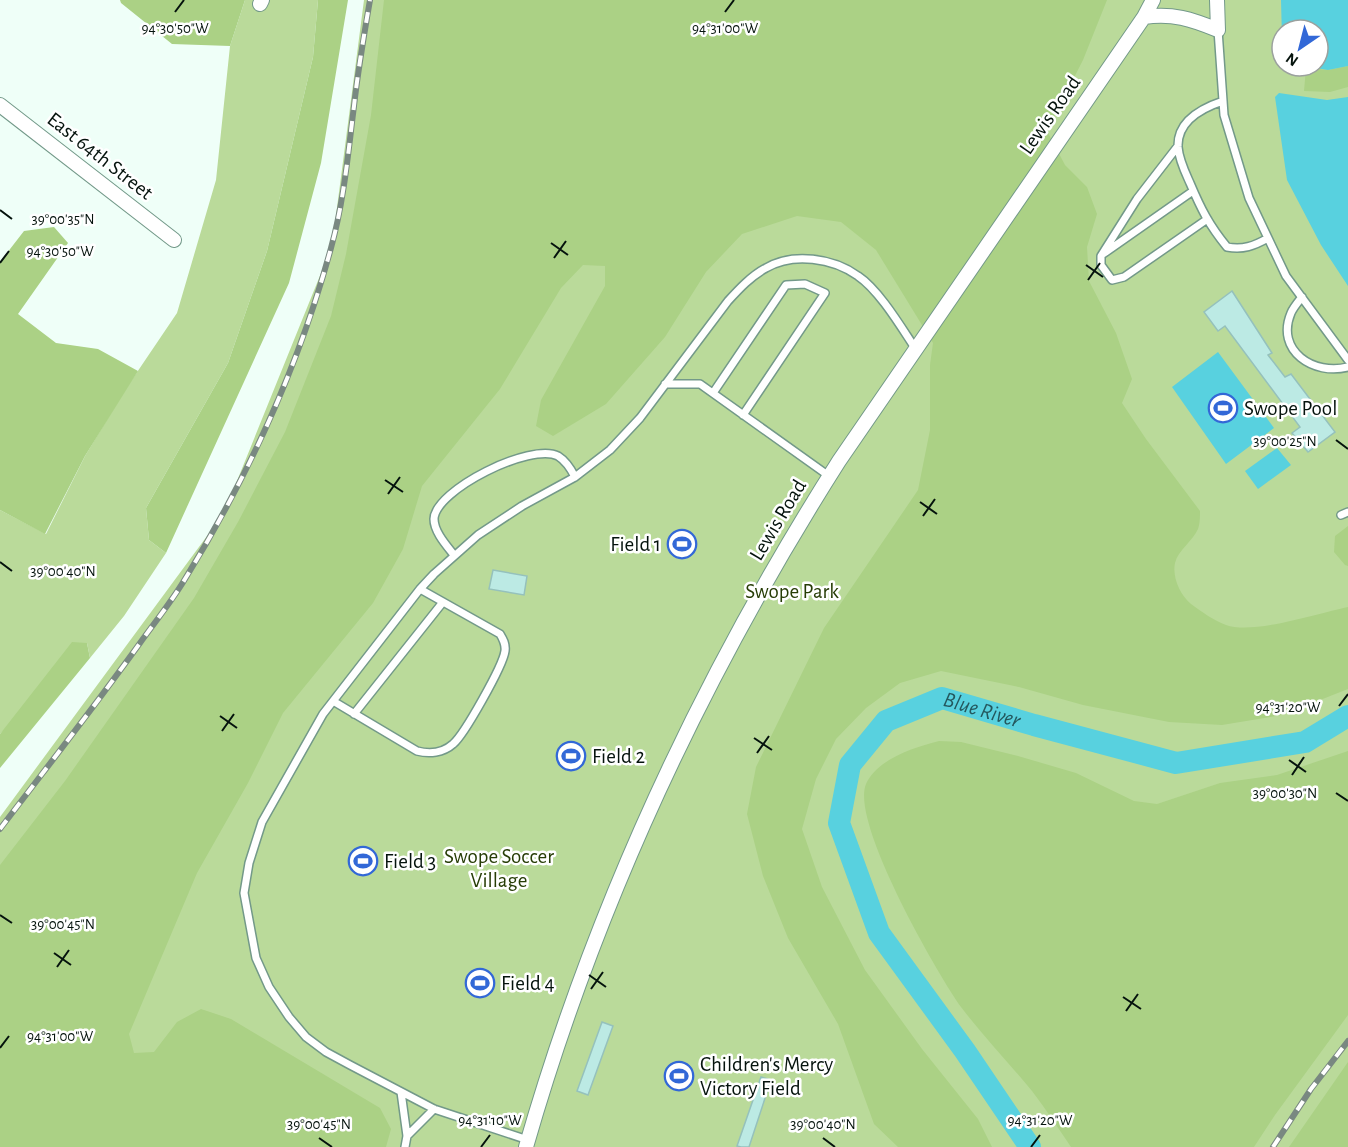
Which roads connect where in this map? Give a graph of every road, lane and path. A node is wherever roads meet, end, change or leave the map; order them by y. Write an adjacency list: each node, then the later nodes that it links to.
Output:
1 (1153, 0): 3 (street, Lewis Road)
2 (1217, 0): 4 (street)
3 (1144, 17): 4 (street); 14 (street, Lewis Road)
4 (1218, 30): 5 (lane)
5 (1223, 101): 7 (lane); 10 (lane)
6 (0, 105): 11 (street, East 64th Street)
7 (1178, 146): 8 (lane); 12 (lane)
8 (1193, 191): 9 (lane); 12 (lane)
9 (1206, 220): 10 (lane); 12 (lane)
10 (1268, 238): 13 (lane)
11 (174, 240)
12 (1101, 256)
13 (1302, 297): 15 (lane); 16 (lane)
14 (915, 348): 17 (lane); 20 (street, Lewis Road)
15 (1348, 360)
16 (1348, 367)
17 (666, 384): 18 (lane); 21 (lane)
18 (713, 393): 19 (lane); 19 (lane)
19 (743, 415): 20 (lane)
20 (829, 476): 30 (street, Lewis Road)
21 (575, 477): 22 (lane); 22 (lane)
22 (454, 555): 23 (lane)
23 (420, 589): 24 (lane); 25 (lane)
24 (443, 602): 26 (lane); 26 (lane)
25 (333, 701): 26 (lane); 27 (lane)
26 (354, 714)
27 (401, 1092): 28 (lane); 29 (lane)
28 (434, 1109): 29 (lane); 30 (lane)
29 (407, 1136): 31 (lane)
30 (527, 1144)
31 (405, 1147)

